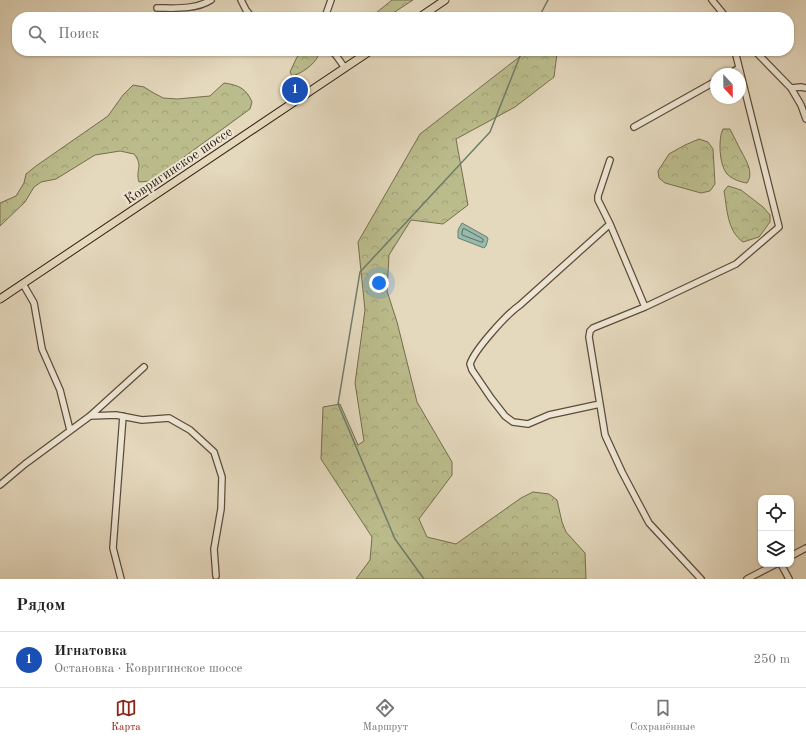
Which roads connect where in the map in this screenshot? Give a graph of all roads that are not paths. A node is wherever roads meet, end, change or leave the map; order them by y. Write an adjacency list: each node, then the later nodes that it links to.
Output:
1 (211, 0): 6 (street)
2 (241, 0): 7 (street)
3 (331, 0): 8 (street)
4 (445, 0): 9 (main road)
5 (712, 0): 10 (street)
6 (157, 8)
7 (248, 12)
8 (327, 12)
9 (427, 12)
10 (722, 12)
11 (336, 56): 15 (street)
12 (363, 56): 15 (main road, Ковригинское шоссе)
13 (736, 56): 16 (street)
14 (760, 56): 18 (street)
15 (345, 68): 25 (main road, Ковригинское шоссе)
16 (739, 68)
17 (710, 85): 22 (street)
18 (791, 88): 19 (street); 21 (street)
19 (806, 88)
20 (746, 96): 27 (street)
21 (806, 119)
22 (634, 127)
23 (610, 160): 24 (street)
24 (610, 224): 27 (street); 29 (street)
25 (24, 284): 26 (main road, Ковригинское шоссе); 32 (street)
26 (0, 300)
27 (645, 307): 29 (street)
28 (144, 367): 30 (street)
29 (600, 404): 40 (street)
30 (90, 416): 31 (street); 32 (street)
31 (123, 416): 38 (street); 39 (street)
32 (70, 430): 33 (street)
33 (0, 485)
34 (806, 548): 35 (street)
35 (794, 554)
36 (770, 567): 41 (street)
37 (783, 567): 42 (street)
38 (216, 576)
39 (121, 579)
40 (701, 579)
41 (748, 579)
42 (789, 579)

